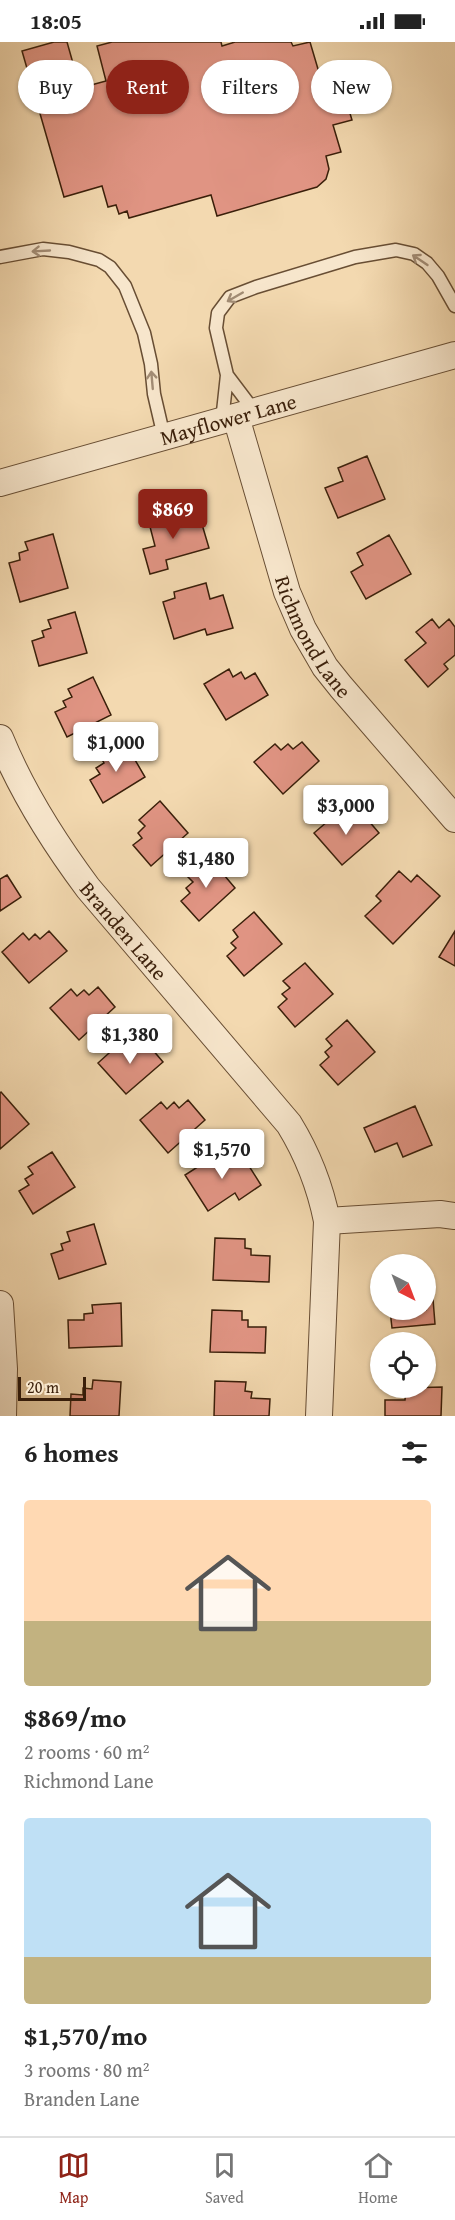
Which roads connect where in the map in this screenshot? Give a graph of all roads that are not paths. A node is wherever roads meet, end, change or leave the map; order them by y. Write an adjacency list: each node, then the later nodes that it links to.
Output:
1 (0, 257): 6 (lane, one-way to 1)
2 (455, 306): 4 (lane, one-way to 4)
3 (455, 355): 5 (street, Mayflower Lane)
4 (227, 375): 5 (lane); 5 (lane)
5 (238, 416): 6 (street, Mayflower Lane); 9 (street, Richmond Lane)
6 (164, 437): 7 (street, Mayflower Lane)
7 (0, 483)
8 (0, 738): 11 (street, Branden Lane)
9 (455, 819)
10 (455, 1216): 11 (street)
11 (327, 1221): 14 (street, Branden Lane)
12 (0, 1304): 13 (street)
13 (3, 1416)
14 (320, 1416)

